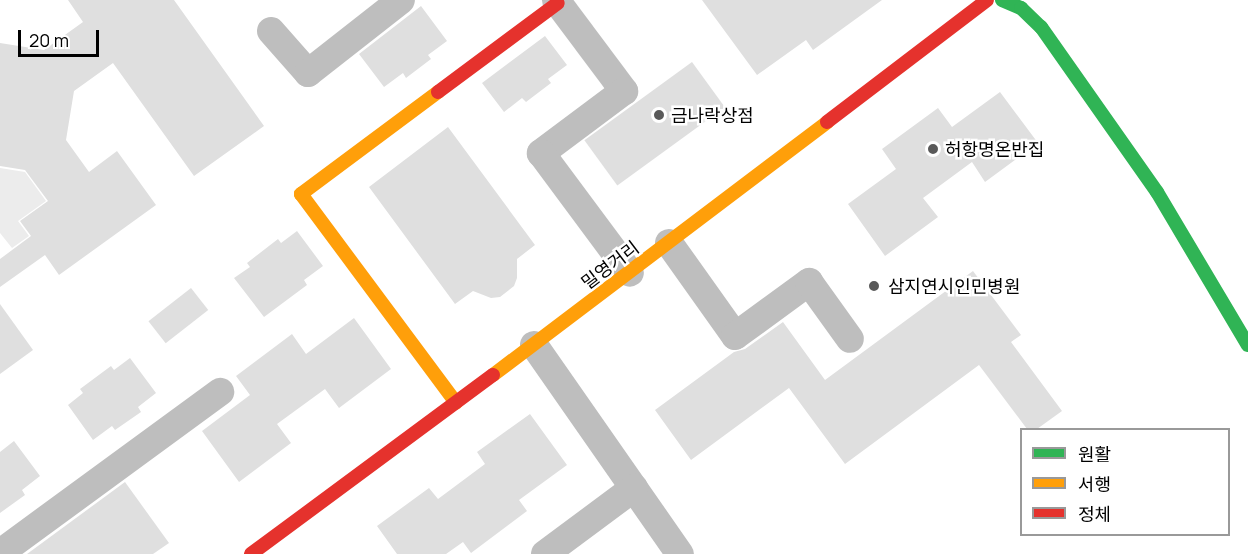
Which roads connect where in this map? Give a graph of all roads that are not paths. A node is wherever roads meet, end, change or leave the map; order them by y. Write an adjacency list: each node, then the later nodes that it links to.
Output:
1 (401, 0): 5 (street)
2 (987, 0): 6 (street, 밀영거리)
3 (1002, 0): 10 (street)
4 (557, 1): 7 (street); 12 (street)
5 (271, 31)
6 (669, 243): 7 (street, 밀영거리); 8 (street)
7 (630, 273): 9 (street, 밀영거리)
8 (850, 339)
9 (534, 345): 12 (street, 밀영거리); 13 (street)
10 (1248, 345)
11 (220, 392): 14 (street)
12 (456, 403): 15 (street, 밀영거리)
13 (634, 488): 16 (street); 17 (street)
14 (0, 553)
15 (251, 554)
16 (545, 554)
17 (680, 554)

